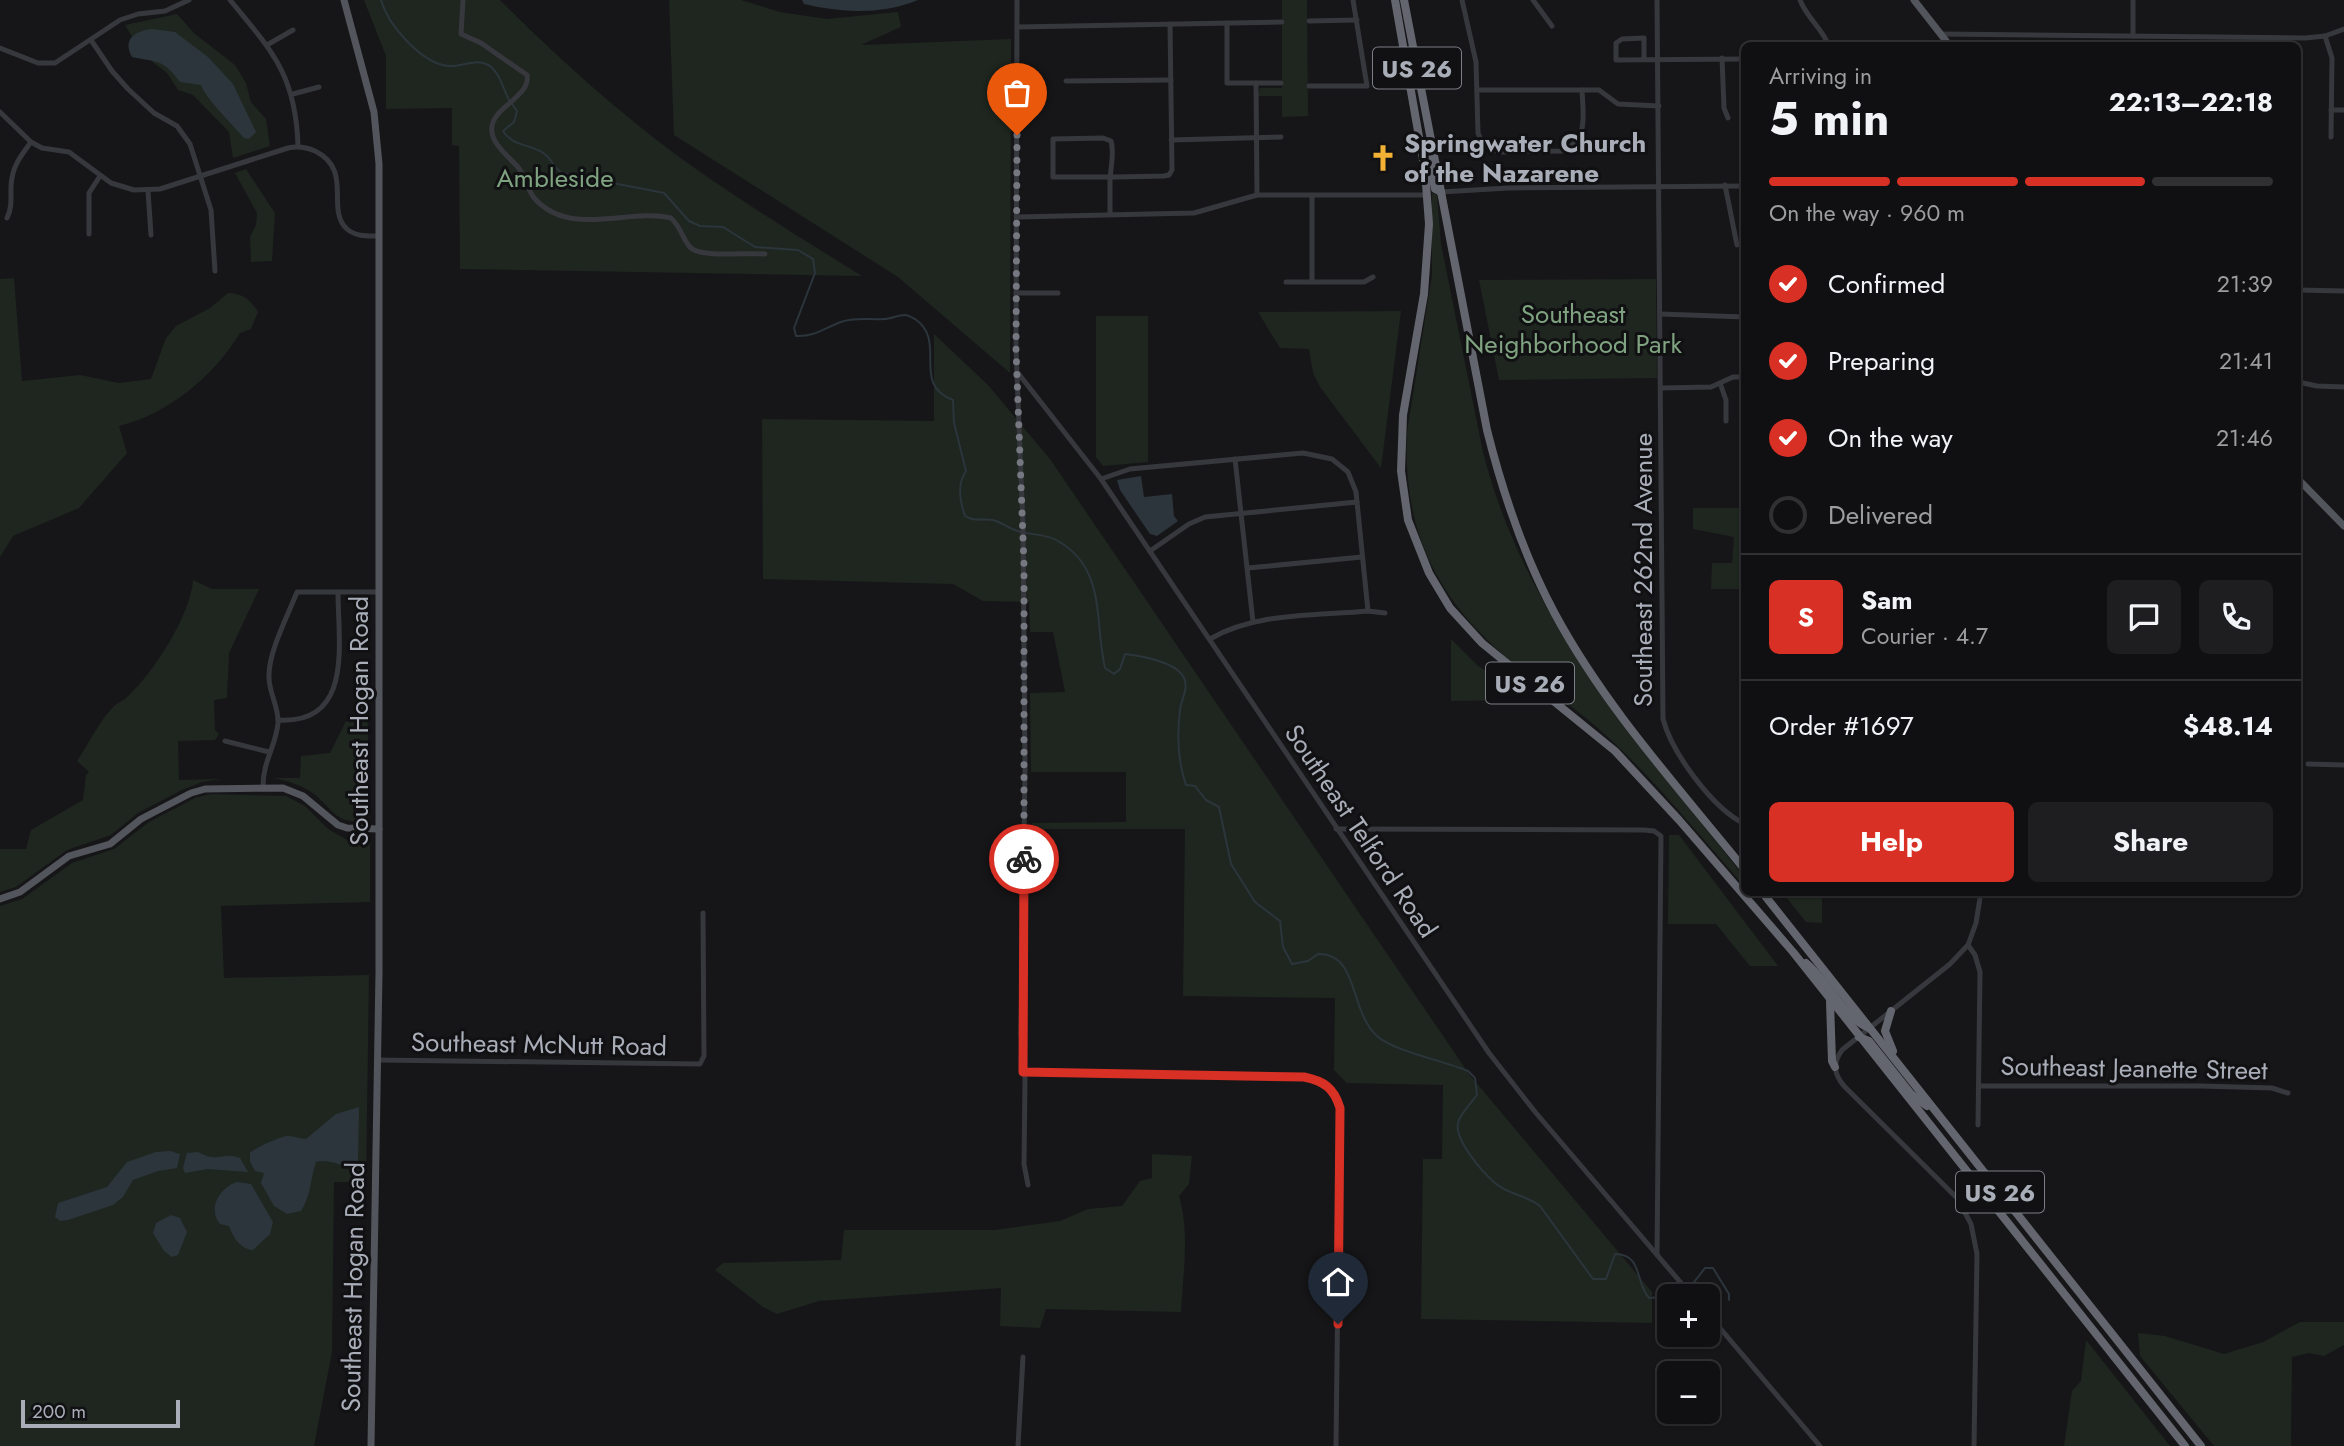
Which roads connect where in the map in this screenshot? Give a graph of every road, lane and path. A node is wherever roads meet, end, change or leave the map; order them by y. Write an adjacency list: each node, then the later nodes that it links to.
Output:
1 (189, 0): 30 (street)
2 (230, 0): 34 (street)
3 (344, 0): 77 (main road, Southeast Hogan Road)
4 (463, 0): 81 (street)
5 (1017, 0): 21 (street)
6 (1353, 0): 15 (street)
7 (1395, 0): 54 (highway, US 26)
8 (1404, 0): 68 (highway, US 26)
9 (1462, 0): 46 (street)
10 (1533, 0): 20 (street)
11 (1657, 0): 29 (street, Southeast 262nd Avenue)
12 (1800, 0): 31 (street)
13 (1914, 0): 24 (main road)
14 (2133, 0): 25 (street)
15 (1357, 20): 16 (street); 44 (street)
16 (1308, 21)
17 (1282, 22): 18 (street)
18 (1227, 23): 19 (street); 42 (street)
19 (1170, 24): 21 (street); 40 (street)
20 (1552, 26)
21 (1017, 27): 73 (street)
22 (2344, 29): 26 (street)
23 (293, 30): 34 (street)
24 (1941, 34): 25 (street); 32 (main road)
25 (2133, 36): 27 (street)
26 (2325, 36): 27 (street); 50 (street)
27 (2208, 37): 33 (street)
28 (1644, 38): 29 (street); 37 (street); 37 (street)
29 (1658, 38): 36 (street, Southeast 262nd Avenue)
30 (91, 40): 35 (street); 62 (street)
31 (1827, 42)
32 (1947, 42)
33 (2208, 42)
34 (267, 45): 48 (street)
35 (0, 48)
36 (1658, 57): 37 (street); 38 (street); 49 (street, Southeast 262nd Avenue)
37 (1644, 58)
38 (1722, 58): 39 (street); 53 (street)
39 (1741, 59)
40 (1171, 80): 41 (street); 58 (street)
41 (1066, 81)
42 (1256, 83): 43 (street); 57 (street)
43 (1281, 83)
44 (1309, 86)
45 (320, 87): 48 (street)
46 (1477, 90): 47 (street); 47 (street)
47 (1582, 90): 49 (street)
48 (293, 94): 60 (street)
49 (1659, 106): 65 (street, Southeast 262nd Avenue)
50 (2331, 110): 51 (street); 56 (street)
51 (2344, 110)
52 (0, 112): 59 (street)
53 (1728, 118)
54 (1418, 127): 68 (highway); 70 (highway, US 26)
55 (1281, 137): 57 (street)
56 (2331, 137)
57 (1256, 138): 58 (street); 69 (street)
58 (1171, 140): 63 (street)
59 (31, 142): 61 (street); 74 (street)
60 (298, 146): 62 (street); 77 (street)
61 (100, 176): 67 (street); 75 (street)
62 (201, 177): 67 (street); 82 (street)
63 (1110, 177): 63 (street); 72 (street)
64 (1725, 185): 65 (street); 66 (street); 78 (street)
65 (1660, 186): 68 (street); 90 (street, Southeast 262nd Avenue)
66 (1741, 186)
67 (148, 191): 76 (street)
68 (1441, 192): 123 (highway, US 26)
69 (1257, 195): 71 (street); 72 (street)
70 (1427, 195): 71 (street); 124 (highway, US 26)
71 (1312, 197): 85 (street)
72 (1110, 214): 73 (street)
73 (1017, 217): 88 (street)
74 (7, 218)
75 (89, 234)
76 (151, 234)
77 (379, 236): 109 (main road, Southeast Hogan Road)
78 (1737, 245): 79 (street); 80 (street)
79 (1741, 248)
80 (1731, 252)
81 (765, 254)
82 (215, 271)
83 (1373, 278): 85 (street)
84 (1286, 282): 85 (street)
85 (1312, 282)
86 (2301, 290): 87 (street)
87 (2344, 290)
88 (1016, 293): 89 (street); 92 (street)
89 (1058, 293)
90 (1660, 314): 91 (street); 96 (street, Southeast 262nd Avenue)
91 (1741, 317)
92 (1017, 372): 100 (street, Southeast Telford Road); 138 (street)
93 (1741, 377): 95 (street)
94 (2301, 382): 97 (street)
95 (1720, 383): 96 (street); 98 (street)
96 (1661, 387): 120 (street, Southeast 262nd Avenue)
97 (2344, 387)
98 (1726, 421)
99 (1235, 459): 100 (street); 102 (street); 103 (street)
100 (1101, 479): 105 (street, Southeast Telford Road)
101 (2301, 482): 104 (main road)
102 (1357, 502): 103 (street); 106 (street)
103 (1242, 513): 105 (street); 107 (street)
104 (2344, 526)
105 (1150, 551): 113 (street, Southeast Telford Road)
106 (1362, 556): 107 (street); 110 (street)
107 (1248, 568): 112 (street)
108 (338, 592): 109 (street); 114 (street); 114 (street)
109 (380, 592): 121 (main road, Southeast Hogan Road)
110 (1368, 611): 111 (street); 112 (street)
111 (1385, 613)
112 (1253, 622): 113 (street)
113 (1210, 639): 122 (street, Southeast Telford Road)
114 (278, 720): 116 (street)
115 (225, 741): 116 (street)
116 (269, 752): 119 (street)
117 (2308, 764): 118 (street)
118 (2344, 765)
119 (263, 786): 121 (main road); 128 (main road)
120 (1741, 822)
121 (379, 829): 136 (main road, Southeast Hogan Road)
122 (1336, 829): 145 (street, Southeast Telford Road); 145 (street)
123 (1741, 865)
124 (1741, 893)
125 (1744, 896): 131 (highway, US 26)
126 (1765, 896): 134 (highway, US 26)
127 (1979, 896): 130 (street)
128 (0, 899)
129 (703, 914): 136 (street, Southeast McNutt Road)
130 (1968, 945): 133 (street); 140 (street)
131 (1793, 952): 132 (highway, US 26); 134 (highway)
132 (1830, 999): 135 (highway, US 26); 137 (highway)
133 (1891, 1011): 134 (street); 139 (highway)
134 (1869, 1028): 135 (street); 139 (highway, US 26)
135 (1858, 1037): 137 (street); 142 (highway); 154 (highway, US 26)
136 (377, 1060): 149 (main road, Southeast Hogan Road)
137 (1835, 1067): 153 (street)
138 (1023, 1072): 144 (street); 151 (street)
139 (1905, 1072): 142 (highway, US 26)
140 (1979, 1086): 141 (street, Southeast Jeanette Street); 143 (street)
141 (2288, 1093)
142 (1938, 1114): 155 (highway, US 26)
143 (1978, 1125)
144 (1028, 1185)
145 (1657, 1255): 146 (street, Southeast Telford Road)
146 (1682, 1284)
147 (1720, 1328): 152 (street)
148 (1023, 1357): 150 (street)
149 (371, 1446)
150 (1018, 1446)
151 (1336, 1446)
152 (1820, 1446)
153 (1974, 1446)
154 (2185, 1446)
155 (2201, 1446)

